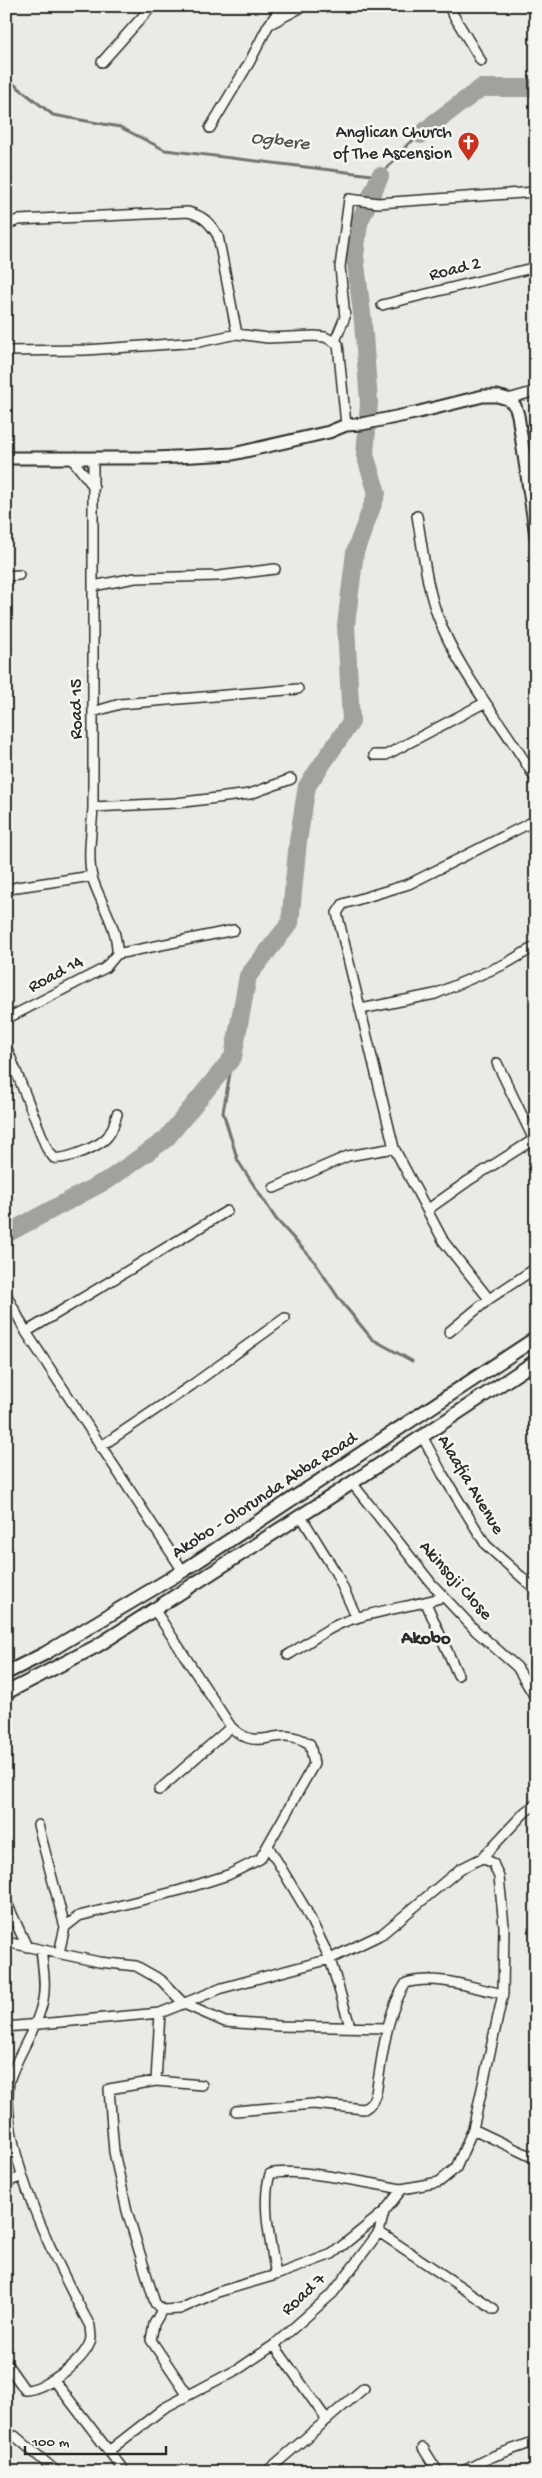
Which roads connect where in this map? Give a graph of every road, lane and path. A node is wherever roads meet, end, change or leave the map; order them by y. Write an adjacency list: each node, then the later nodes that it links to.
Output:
1 (152, 6): 7 (street)
2 (282, 6): 5 (street)
3 (304, 6): 5 (street)
4 (448, 6): 6 (street)
5 (268, 26): 8 (street)
6 (481, 61)
7 (102, 62)
8 (210, 128)
9 (536, 192): 14 (street)
10 (6, 225): 13 (street)
11 (536, 267): 12 (street, Road 2)
12 (382, 305)
13 (237, 334): 14 (street); 15 (street)
14 (335, 340): 18 (street)
15 (6, 351)
16 (536, 391): 17 (street)
17 (508, 399): 18 (street); 24 (street)
18 (350, 425): 21 (street)
19 (6, 458): 20 (street)
20 (71, 458): 21 (street); 22 (street)
21 (93, 458): 22 (street, Road 15)
22 (94, 488): 28 (street, Road 15)
23 (417, 516): 30 (street)
24 (536, 535)
25 (275, 569): 28 (street)
26 (19, 575): 27 (street)
27 (6, 576)
28 (93, 586): 31 (street, Road 15)
29 (298, 689): 31 (street)
30 (484, 703): 32 (street); 34 (street)
31 (93, 712): 35 (street, Road 15)
32 (374, 755)
33 (291, 778): 35 (street)
34 (536, 780)
35 (93, 807): 37 (street, Road 15)
36 (536, 820): 42 (street)
37 (92, 876): 38 (street); 41 (street, Road 15)
38 (6, 891)
39 (234, 930): 41 (street)
40 (536, 946): 42 (street)
41 (118, 954): 43 (street, Road 14)
42 (361, 1009): 48 (street)
43 (6, 1019)
44 (6, 1046): 46 (street)
45 (498, 1063): 47 (street)
46 (117, 1114)
47 (535, 1139): 50 (street)
48 (394, 1148): 49 (street); 50 (street)
49 (274, 1188)
50 (427, 1210): 54 (street)
51 (227, 1211): 56 (street)
52 (536, 1268): 54 (street)
53 (6, 1294): 56 (street)
54 (489, 1299): 57 (street)
55 (285, 1318): 61 (street)
56 (26, 1332): 61 (street)
57 (449, 1332)
58 (536, 1338): 62 (main road, Akobo - Olorunda Abba Road)
59 (536, 1361): 60 (main road, Akobo - Olorunda Abba Road)
60 (422, 1436): 63 (main road, Akobo - Olorunda Abba Road); 67 (street, Alaafia Avenue)
61 (100, 1447): 66 (street)
62 (325, 1479): 64 (main road); 66 (main road, Akobo - Olorunda Abba Road)
63 (352, 1482): 64 (main road, Akobo - Olorunda Abba Road); 68 (street, Akinsoji Close)
64 (335, 1494): 65 (main road, Akobo - Olorunda Abba Road)
65 (300, 1516): 70 (main road, Akobo - Olorunda Abba Road); 71 (street)
66 (183, 1571): 73 (main road, Akobo - Olorunda Abba Road)
67 (536, 1590)
68 (444, 1597): 69 (street); 76 (street, Akinsoji Close)
69 (426, 1603): 71 (street); 74 (street)
70 (154, 1609): 75 (main road, Akobo - Olorunda Abba Road); 77 (street)
71 (357, 1618): 72 (street)
72 (288, 1655)
73 (6, 1673)
74 (458, 1675)
75 (6, 1693)
76 (536, 1698)
77 (231, 1727): 78 (street); 81 (street)
78 (159, 1790)
79 (536, 1804): 82 (street)
80 (38, 1825): 84 (street)
81 (268, 1846): 84 (street); 89 (street)
82 (482, 1858): 89 (street); 90 (street)
83 (6, 1901): 86 (street)
84 (64, 1927): 88 (street)
85 (6, 1942): 86 (street)
86 (27, 1947): 87 (street)
87 (41, 1950): 88 (street); 93 (street)
88 (59, 1953): 91 (street)
89 (330, 1959): 91 (street); 94 (street)
90 (503, 1994): 96 (street); 100 (street)
91 (184, 2004): 92 (street); 94 (street)
92 (160, 2013): 93 (street); 97 (street)
93 (34, 2025): 95 (street); 102 (street)
94 (350, 2026): 96 (street)
95 (6, 2028)
96 (387, 2028): 99 (street)
97 (156, 2081): 98 (street); 109 (street)
98 (202, 2084)
99 (236, 2112)
100 (473, 2130): 101 (street); 104 (street)
101 (536, 2158)
102 (18, 2178): 103 (street); 112 (street)
103 (6, 2182)
104 (402, 2189): 105 (street, Road 7); 107 (street)
105 (384, 2212): 106 (street, Road 7); 107 (street)
106 (379, 2232): 108 (street); 110 (street, Road 7)
107 (276, 2275): 109 (street)
108 (494, 2309)
109 (162, 2310): 114 (street)
110 (274, 2345): 114 (street, Road 7); 115 (street)
111 (6, 2363): 112 (street)
112 (54, 2380): 119 (street)
113 (364, 2388): 115 (street)
114 (188, 2395): 119 (street, Road 7)
115 (327, 2420): 122 (street)
116 (6, 2435): 120 (street)
117 (536, 2441): 124 (street)
118 (423, 2448): 123 (street)
119 (110, 2450): 121 (street)
120 (57, 2472)
121 (125, 2472)
122 (266, 2472)
123 (438, 2472)
124 (461, 2472)

